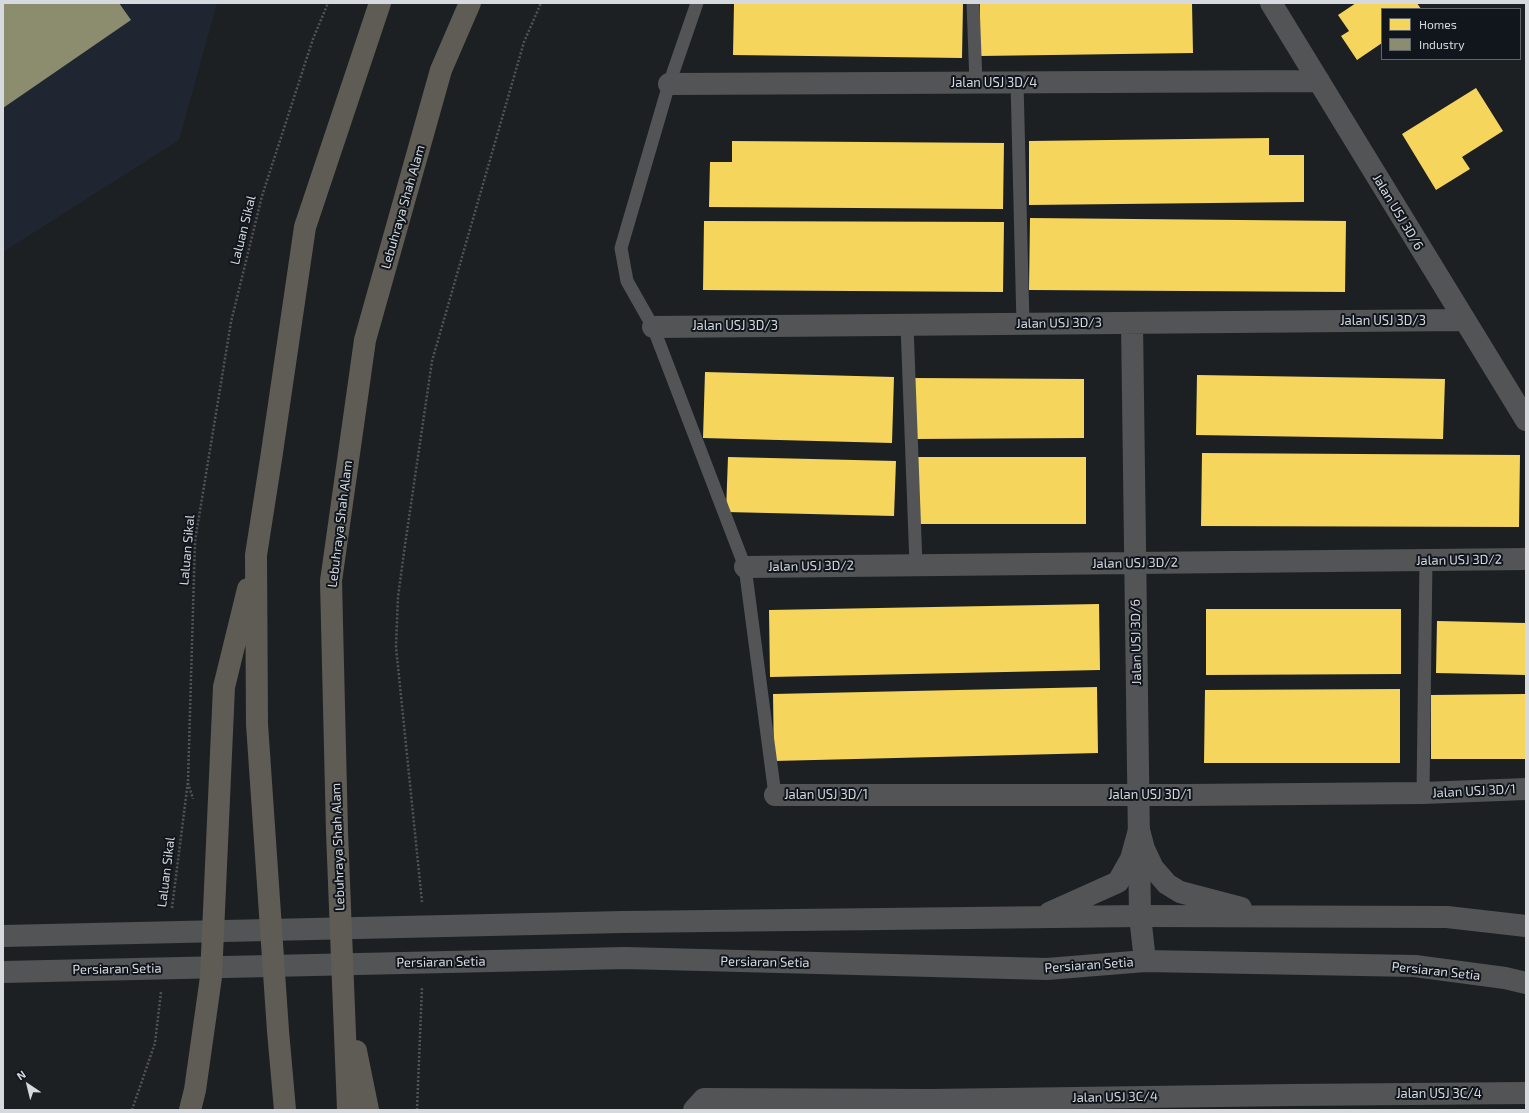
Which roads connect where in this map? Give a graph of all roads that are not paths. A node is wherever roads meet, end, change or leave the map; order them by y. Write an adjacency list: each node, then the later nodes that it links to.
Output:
1 (380, 3): 16 (highway)
2 (470, 3): 35 (highway, Lebuhraya Shah Alam)
3 (697, 3): 9 (lane)
4 (973, 3): 8 (lane)
5 (1271, 3): 6 (street, Jalan USJ 3D/6)
6 (1319, 81): 7 (street, Jalan USJ 3D/4); 10 (street, Jalan USJ 3D/6)
7 (1017, 82): 8 (street, Jalan USJ 3D/4); 12 (lane)
8 (976, 83): 9 (street, Jalan USJ 3D/4)
9 (669, 84): 14 (lane)
10 (1465, 320): 11 (street, Jalan USJ 3D/3); 15 (street, Jalan USJ 3D/6)
11 (1132, 323): 12 (street, Jalan USJ 3D/3); 19 (street, Jalan USJ 3D/6)
12 (1023, 324): 13 (street, Jalan USJ 3D/3)
13 (907, 325): 14 (street, Jalan USJ 3D/3); 20 (lane)
14 (653, 327): 21 (lane)
15 (1526, 420)
16 (256, 555): 40 (highway); 41 (highway)
17 (1526, 559): 18 (street, Jalan USJ 3D/2)
18 (1426, 560): 19 (street, Jalan USJ 3D/2); 23 (lane)
19 (1135, 563): 20 (street, Jalan USJ 3D/2); 25 (street, Jalan USJ 3D/6)
20 (916, 565): 21 (street, Jalan USJ 3D/2)
21 (745, 567): 24 (lane)
22 (1526, 789): 23 (street, Jalan USJ 3D/1)
23 (1423, 793): 25 (street, Jalan USJ 3D/1)
24 (774, 794): 25 (street, Jalan USJ 3D/1)
25 (1138, 795): 26 (street, Jalan USJ 3D/6)
26 (1139, 830): 27 (street, Jalan USJ 3D/6); 28 (street); 29 (street)
27 (1140, 916): 28 (street); 29 (street); 32 (street, Jalan USJ 3D/6)
28 (1270, 916): 30 (street)
29 (1041, 917): 31 (street)
30 (1526, 926)
31 (3, 936)
32 (1145, 960): 33 (street, Persiaran Setia); 34 (street, Persiaran Setia)
33 (3, 972)
34 (1526, 983)
35 (343, 987): 42 (highway, Lebuhraya Shah Alam); 43 (highway)
36 (1526, 1093): 37 (street, Jalan USJ 3C/4)
37 (1292, 1102): 39 (street, Jalan USJ 3C/4)
38 (699, 1105): 39 (street, Jalan USJ 3C/4)
39 (930, 1105)
40 (190, 1110)
41 (285, 1110)
42 (348, 1110)
43 (368, 1110)

